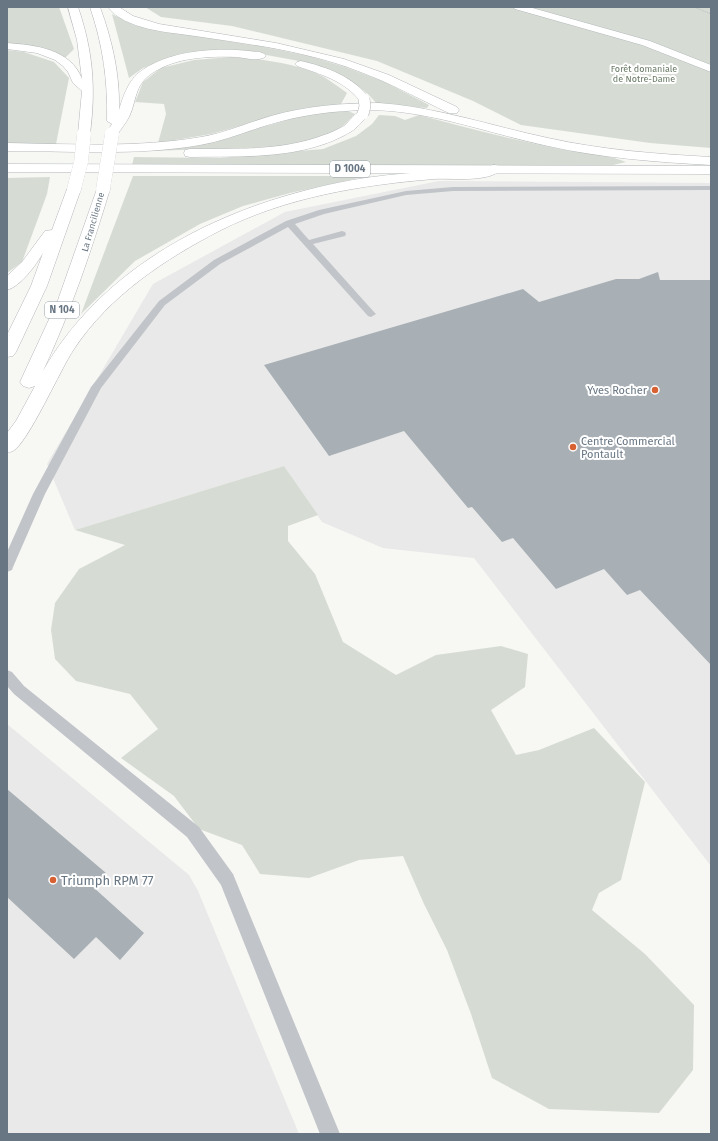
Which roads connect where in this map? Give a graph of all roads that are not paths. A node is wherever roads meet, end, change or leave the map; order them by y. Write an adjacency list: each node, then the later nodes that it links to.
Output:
1 (73, 7): 9 (main road, N 104)
2 (96, 7): 11 (main road, La Francilienne / N 104)
3 (113, 7): 10 (main road)
4 (518, 7): 8 (main road)
5 (7, 46): 9 (main road)
6 (272, 58): 11 (main road)
7 (290, 61): 13 (main road, bridge)
8 (711, 69)
9 (87, 88): 19 (main road, N 104, bridge)
10 (498, 129): 12 (main road); 14 (main road)
11 (112, 133): 26 (main road, La Francilienne / N 104, bridge)
12 (7, 147)
13 (7, 154)
14 (711, 161)
15 (7, 168): 16 (main road, D 1004)
16 (494, 169): 17 (main road, D 1004); 27 (main road)
17 (711, 170)
18 (711, 188): 20 (lane)
19 (65, 214): 23 (main road); 25 (main road, N 104)
20 (288, 223): 22 (lane); 28 (lane)
21 (342, 234): 22 (lane)
22 (306, 243): 24 (lane)
23 (7, 285)
24 (371, 314)
25 (7, 352)
26 (7, 424)
27 (7, 446)
28 (7, 567)
29 (7, 676): 30 (lane)
30 (330, 1134)

